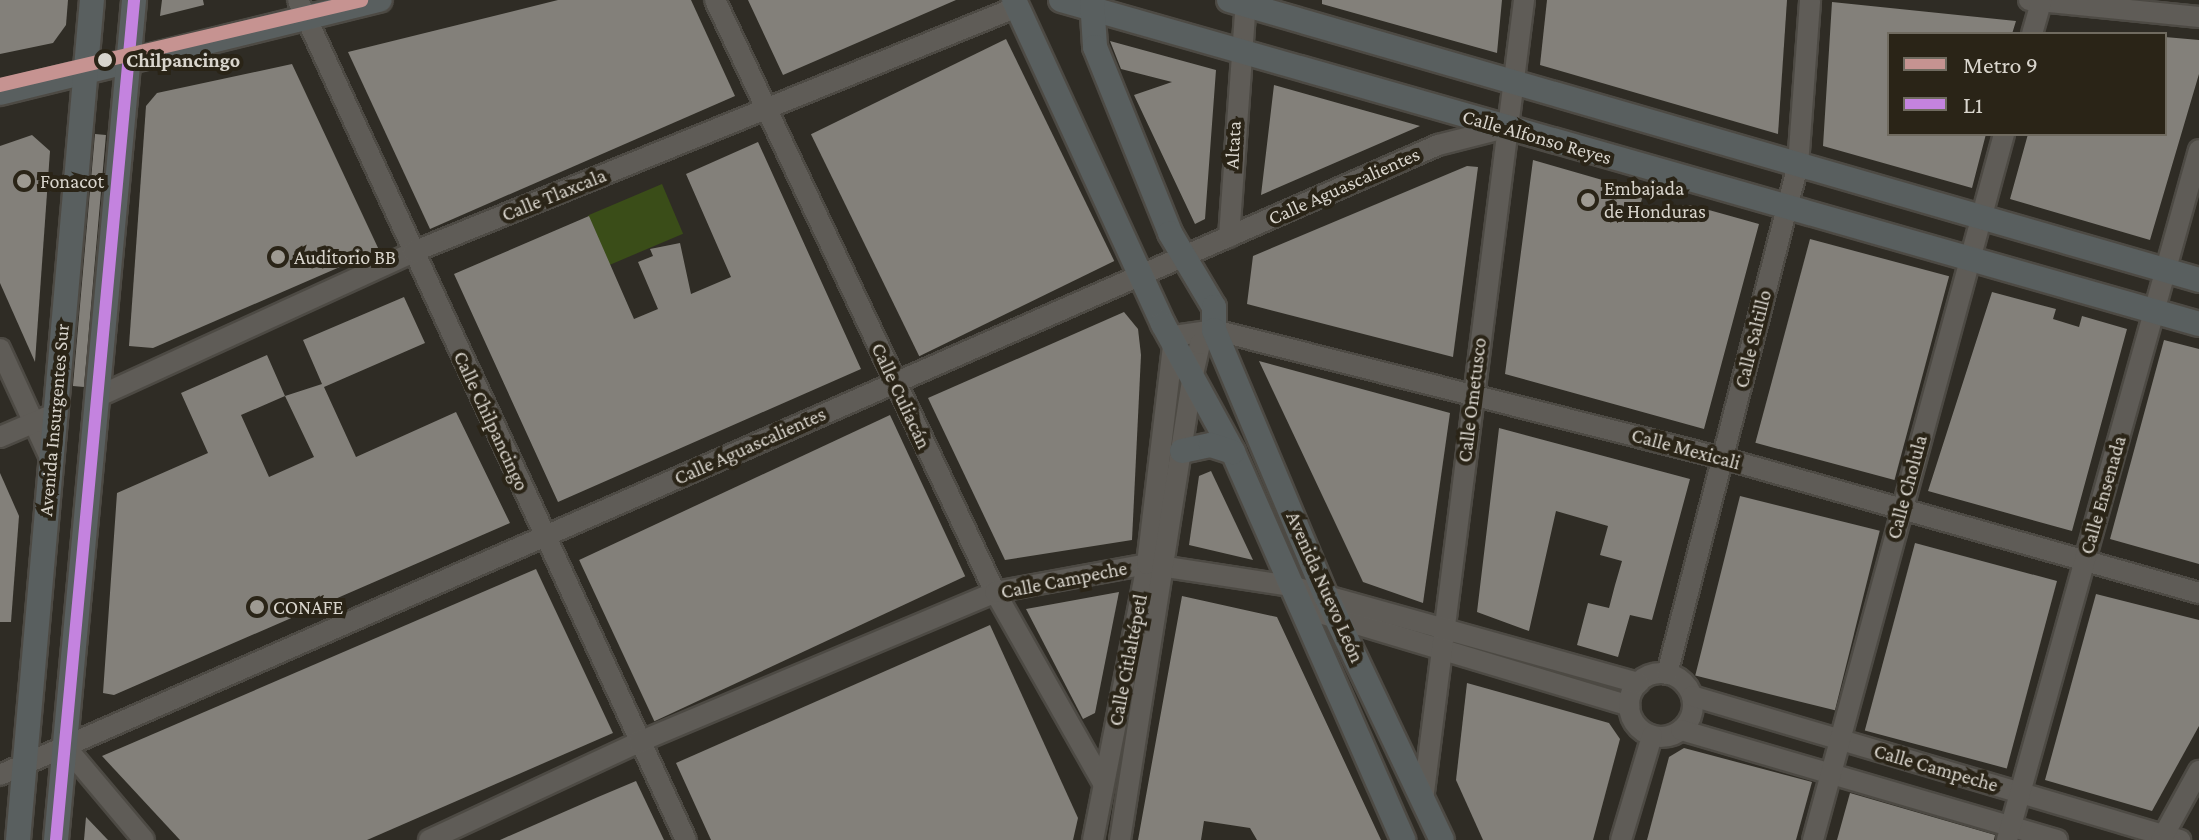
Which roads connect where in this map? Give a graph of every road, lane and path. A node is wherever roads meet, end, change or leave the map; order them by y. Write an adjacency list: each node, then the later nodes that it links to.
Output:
1 (92, 0): 17 (main road, Avenida Insurgentes Sur)
2 (134, 0): 16 (main road, Avenida Insurgentes Sur)
3 (380, 0): 12 (main road)
4 (715, 0): 20 (street, Calle Culiacán)
5 (1061, 0): 11 (main road, Calle Alfonso Reyes)
6 (1524, 0): 18 (street, Calle Ometusco)
7 (1810, 0): 24 (street, Calle Saltillo)
8 (2038, 0): 13 (street); 14 (street)
9 (1246, 2): 15 (street, Altata); 18 (main road)
10 (1016, 3): 20 (street, Calle Tlaxcala); 32 (main road, Avenida Nuevo León)
11 (1093, 6): 15 (main road, Calle Alfonso Reyes); 29 (main road, Avenida Nuevo León)
12 (302, 9): 16 (main road); 28 (street, Calle Chilpancingo)
13 (2199, 17)
14 (2032, 32)
15 (1238, 53): 21 (main road, Calle Alfonso Reyes); 27 (street, Altata)
16 (129, 60): 17 (main road); 42 (main road, Avenida Insurgentes Sur)
17 (85, 70): 19 (main road); 43 (main road, Avenida Insurgentes Sur)
18 (1510, 83): 21 (street, Calle Ometusco); 24 (main road)
19 (0, 93)
20 (765, 109): 28 (street, Calle Tlaxcala); 40 (street, Calle Culiacán)
21 (1505, 128): 25 (main road, Calle Alfonso Reyes); 27 (street, Calle Aguascalientes); 41 (street, Calle Ometusco)
22 (2003, 136): 26 (street, Calle Cholula)
23 (2199, 150): 31 (street, Calle Ensenada)
24 (1798, 165): 25 (street, Calle Saltillo); 26 (main road)
25 (1787, 207): 30 (main road, Calle Alfonso Reyes); 47 (street, Calle Saltillo)
26 (1980, 218): 30 (street, Calle Cholula); 31 (main road)
27 (1229, 237): 29 (street, Calle Aguascalientes)
28 (413, 252): 42 (street, Calle Tlaxcala); 49 (street, Calle Chilpancingo)
29 (1187, 255): 32 (street, Calle Aguascalientes); 36 (main road, Avenida Nuevo León)
30 (1968, 259): 34 (main road, Calle Alfonso Reyes); 48 (street, Calle Cholula)
31 (2165, 271): 33 (main road); 34 (street, Calle Ensenada)
32 (1141, 275): 37 (main road, Avenida Nuevo León); 40 (street, Calle Aguascalientes)
33 (2199, 280)
34 (2154, 312): 35 (main road, Calle Alfonso Reyes); 50 (street, Calle Ensenada)
35 (2199, 324)
36 (1214, 330): 37 (street); 39 (street); 41 (street, Calle Mexicali); 54 (main road, Avenida Nuevo León)
37 (1174, 336): 39 (main road, Avenida Nuevo León); 51 (street, Calle Citlaltépetl)
38 (0, 349): 43 (street)
39 (1194, 370): 45 (street, Calle Citlaltépetl); 46 (main road, Avenida Nuevo León)
40 (895, 383): 49 (street, Calle Aguascalientes); 52 (street, Calle Culiacán)
41 (1473, 395): 47 (street, Calle Mexicali); 57 (street, Calle Ometusco)
42 (97, 397): 67 (main road, Avenida Insurgentes Sur)
43 (44, 418): 44 (street); 68 (main road, Avenida Insurgentes Sur)
44 (0, 437)
45 (1182, 451): 46 (main road); 51 (street, Calle Citlaltépetl)
46 (1233, 452): 55 (main road, Avenida Nuevo León)
47 (1722, 458): 48 (street, Calle Mexicali); 59 (street, Calle Saltillo)
48 (1902, 508): 50 (street, Calle Mexicali); 65 (street, Calle Cholula)
49 (544, 536): 66 (street, Calle Chilpancingo); 67 (street, Calle Aguascalientes)
50 (2086, 559): 53 (street, Calle Mexicali); 73 (street, Calle Ensenada)
51 (1157, 564): 52 (street, Calle Campeche); 55 (street, Calle Campeche); 72 (street, Calle Citlaltépetl); 83 (street, Calle Citlaltépetl)
52 (995, 592): 66 (street, Calle Campeche); 72 (street, Calle Culiacán)
53 (2199, 593)
54 (1326, 596): 55 (street, Calle Campeche); 56 (main road, Avenida Nuevo León); 57 (street, Calle Campeche)
55 (1295, 597): 56 (street, Calle Campeche); 84 (main road, Avenida Nuevo León)
56 (1337, 619): 58 (street, Calle Campeche); 74 (main road, Avenida Nuevo León)
57 (1444, 629): 58 (street, Calle Ometusco); 60 (street, Calle Campeche)
58 (1441, 650): 62 (street, Calle Campeche); 74 (street, Calle Ometusco)
59 (1667, 674): 60 (street); 61 (street)
60 (1639, 683): 62 (street)
61 (1692, 696): 63 (street); 65 (street, Calle Campeche)
62 (1629, 706): 64 (street)
63 (1681, 730): 64 (street); 70 (street, Calle Campeche)
64 (1652, 736): 86 (street)
65 (1840, 740): 70 (street, Calle Cholula); 73 (street, Calle Campeche)
66 (639, 742): 80 (street, Calle Campeche); 81 (street, Calle Chilpancingo)
67 (64, 745): 68 (street, Calle Aguascalientes); 78 (main road, Avenida Insurgentes Sur); 79 (street)
68 (25, 763): 71 (street, Calle Aguascalientes); 77 (main road, Avenida Insurgentes Sur)
69 (2199, 771): 76 (street)
70 (1830, 774): 75 (street, Calle Campeche); 87 (street, Calle Cholula)
71 (0, 775)
72 (1103, 783): 82 (street, Calle Citlaltépetl)
73 (2020, 793): 75 (street, Calle Ensenada); 76 (street, Calle Campeche)
74 (1423, 800): 85 (main road, Avenida Nuevo León)
75 (2009, 833): 88 (street, Calle Campeche)
76 (2168, 838)
77 (18, 840)
78 (56, 840)
79 (144, 840)
80 (429, 840)
81 (686, 840)
82 (1093, 840)
83 (1120, 840)
84 (1403, 840)
85 (1442, 840)
86 (1621, 840)
87 (1813, 840)
88 (2057, 840)

